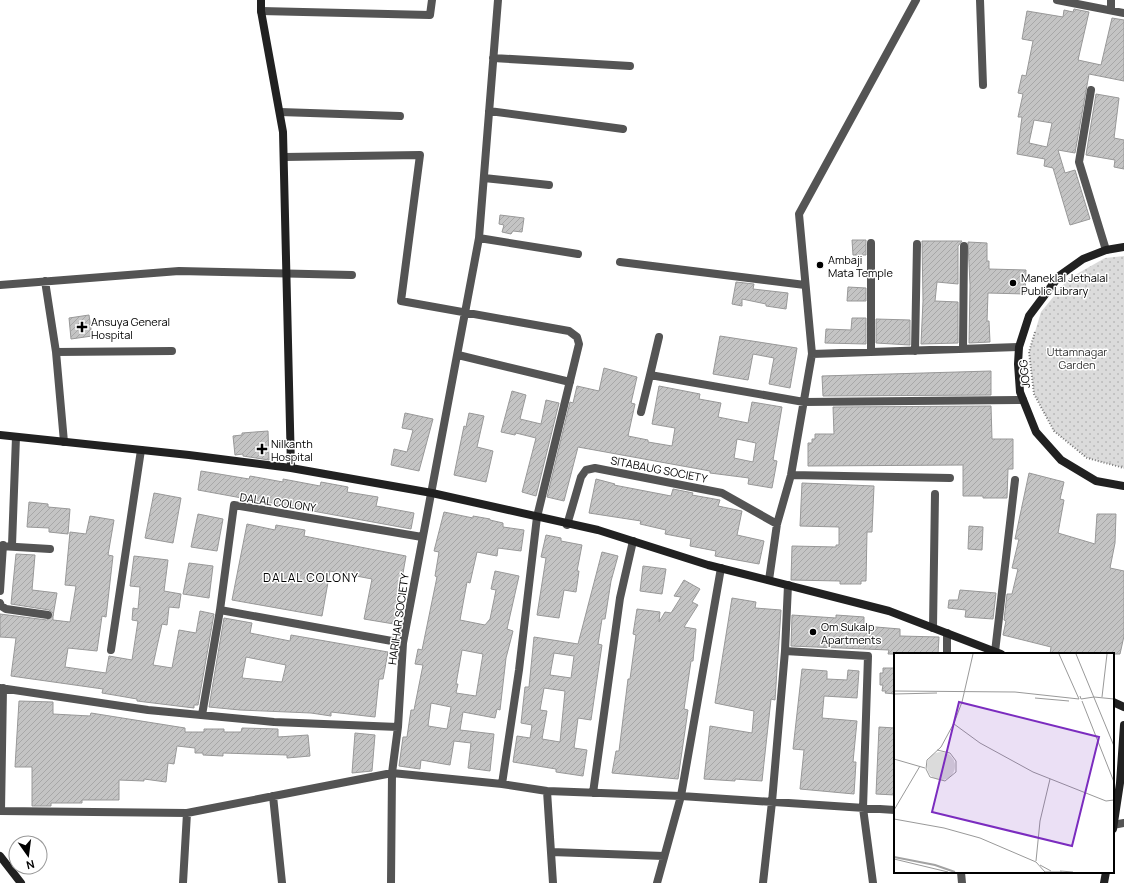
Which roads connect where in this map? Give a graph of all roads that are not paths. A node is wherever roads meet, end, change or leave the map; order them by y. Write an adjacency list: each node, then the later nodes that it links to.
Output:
1 (261, 0): 9 (street)
2 (432, 0): 9 (street)
3 (498, 0): 11 (street, HARIHAR SOCIETY)
4 (916, 0): 33 (street)
5 (980, 0): 13 (street)
6 (1056, 0): 8 (street)
7 (1111, 0): 8 (street)
8 (1111, 10): 10 (street)
9 (261, 11): 16 (street)
10 (1124, 13)
11 (493, 58): 12 (street); 15 (street, HARIHAR SOCIETY)
12 (630, 66)
13 (983, 85)
14 (1091, 90): 27 (street)
15 (489, 111): 18 (street); 20 (street, HARIHAR SOCIETY)
16 (280, 112): 17 (street); 19 (street)
17 (400, 116)
18 (623, 129)
19 (284, 157): 30 (street); 35 (street)
20 (484, 178): 21 (street); 22 (street, HARIHAR SOCIETY)
21 (549, 185)
22 (479, 238): 28 (street); 35 (street, HARIHAR SOCIETY)
23 (871, 243): 42 (street)
24 (917, 244): 40 (street)
25 (964, 246): 38 (street)
26 (1124, 247): 27 (street)
27 (1106, 250): 37 (street)
28 (578, 254)
29 (620, 262): 33 (street)
30 (286, 273): 31 (street); 32 (street); 54 (street)
31 (352, 275)
32 (45, 281): 34 (street); 41 (street)
33 (805, 284): 43 (street)
34 (0, 285)
35 (466, 311): 44 (street, HARIHAR SOCIETY); 46 (street)
36 (659, 337): 45 (street)
37 (1019, 347): 38 (street); 47 (street)
38 (963, 349): 40 (street)
39 (172, 351): 41 (street)
40 (915, 351): 42 (street)
41 (56, 352): 52 (street)
42 (871, 352): 43 (street)
43 (812, 354): 48 (street)
44 (458, 355): 46 (street); 59 (street, HARIHAR SOCIETY)
45 (650, 375): 48 (street); 49 (street)
46 (570, 382): 61 (street)
47 (1024, 400): 48 (street); 58 (street)
48 (804, 402): 55 (street)
49 (641, 412)
50 (0, 435): 51 (street)
51 (16, 437): 52 (street); 66 (street)
52 (64, 442): 53 (street)
53 (141, 450): 54 (street); 78 (street)
54 (290, 468): 59 (street)
55 (791, 475): 56 (street); 63 (street)
56 (950, 478)
57 (1015, 480): 81 (street)
58 (1124, 486)
59 (432, 493): 61 (street); 64 (street, HARIHAR SOCIETY)
60 (935, 494): 75 (street)
61 (537, 517): 62 (street); 89 (street)
62 (567, 524): 63 (street, SITABAUG SOCIETY); 65 (street)
63 (777, 524): 69 (street)
64 (422, 537): 73 (street, DALAL COLONY); 77 (street, HARIHAR SOCIETY)
65 (633, 541): 68 (street); 92 (street)
66 (5, 545): 67 (street); 71 (street)
67 (50, 549)
68 (721, 568): 69 (street); 94 (street)
69 (769, 580): 70 (street)
70 (788, 585): 75 (street); 79 (street)
71 (0, 591)
72 (0, 603): 74 (street)
73 (220, 610): 77 (street); 85 (street)
74 (48, 615)
75 (933, 628): 76 (street)
76 (947, 633): 80 (street); 81 (street)
77 (403, 643): 87 (street, HARIHAR SOCIETY)
78 (111, 650)
79 (785, 651): 95 (street); 96 (street)
80 (947, 653)
81 (998, 653)
82 (2, 688): 85 (street); 98 (street)
83 (1114, 702): 84 (street)
84 (1124, 707)
85 (202, 715): 87 (street)
86 (1124, 725): 100 (street)
87 (398, 727): 88 (street, HARIHAR SOCIETY)
88 (392, 772): 89 (street); 93 (street); 111 (street, HARIHAR SOCIETY)
89 (506, 785): 90 (street); 91 (street)
90 (547, 791): 91 (street); 103 (street)
91 (569, 792): 92 (street)
92 (593, 793): 94 (street)
93 (273, 796): 99 (street); 110 (street)
94 (681, 796): 95 (street); 105 (street)
95 (772, 802): 96 (street); 114 (street)
96 (863, 808): 97 (street); 115 (street)
97 (894, 810)
98 (0, 811): 99 (street)
99 (187, 814): 109 (street)
100 (1114, 820)
101 (1124, 823): 102 (street)
102 (1114, 826)
103 (551, 852): 105 (street); 112 (street)
104 (0, 856): 108 (street)
105 (664, 856): 113 (street)
106 (961, 873): 116 (street)
107 (1106, 873): 117 (street)
108 (21, 883)
109 (183, 883)
110 (282, 883)
111 (391, 883)
112 (553, 883)
113 (657, 883)
114 (763, 883)
115 (873, 883)
116 (962, 883)
117 (1104, 883)

